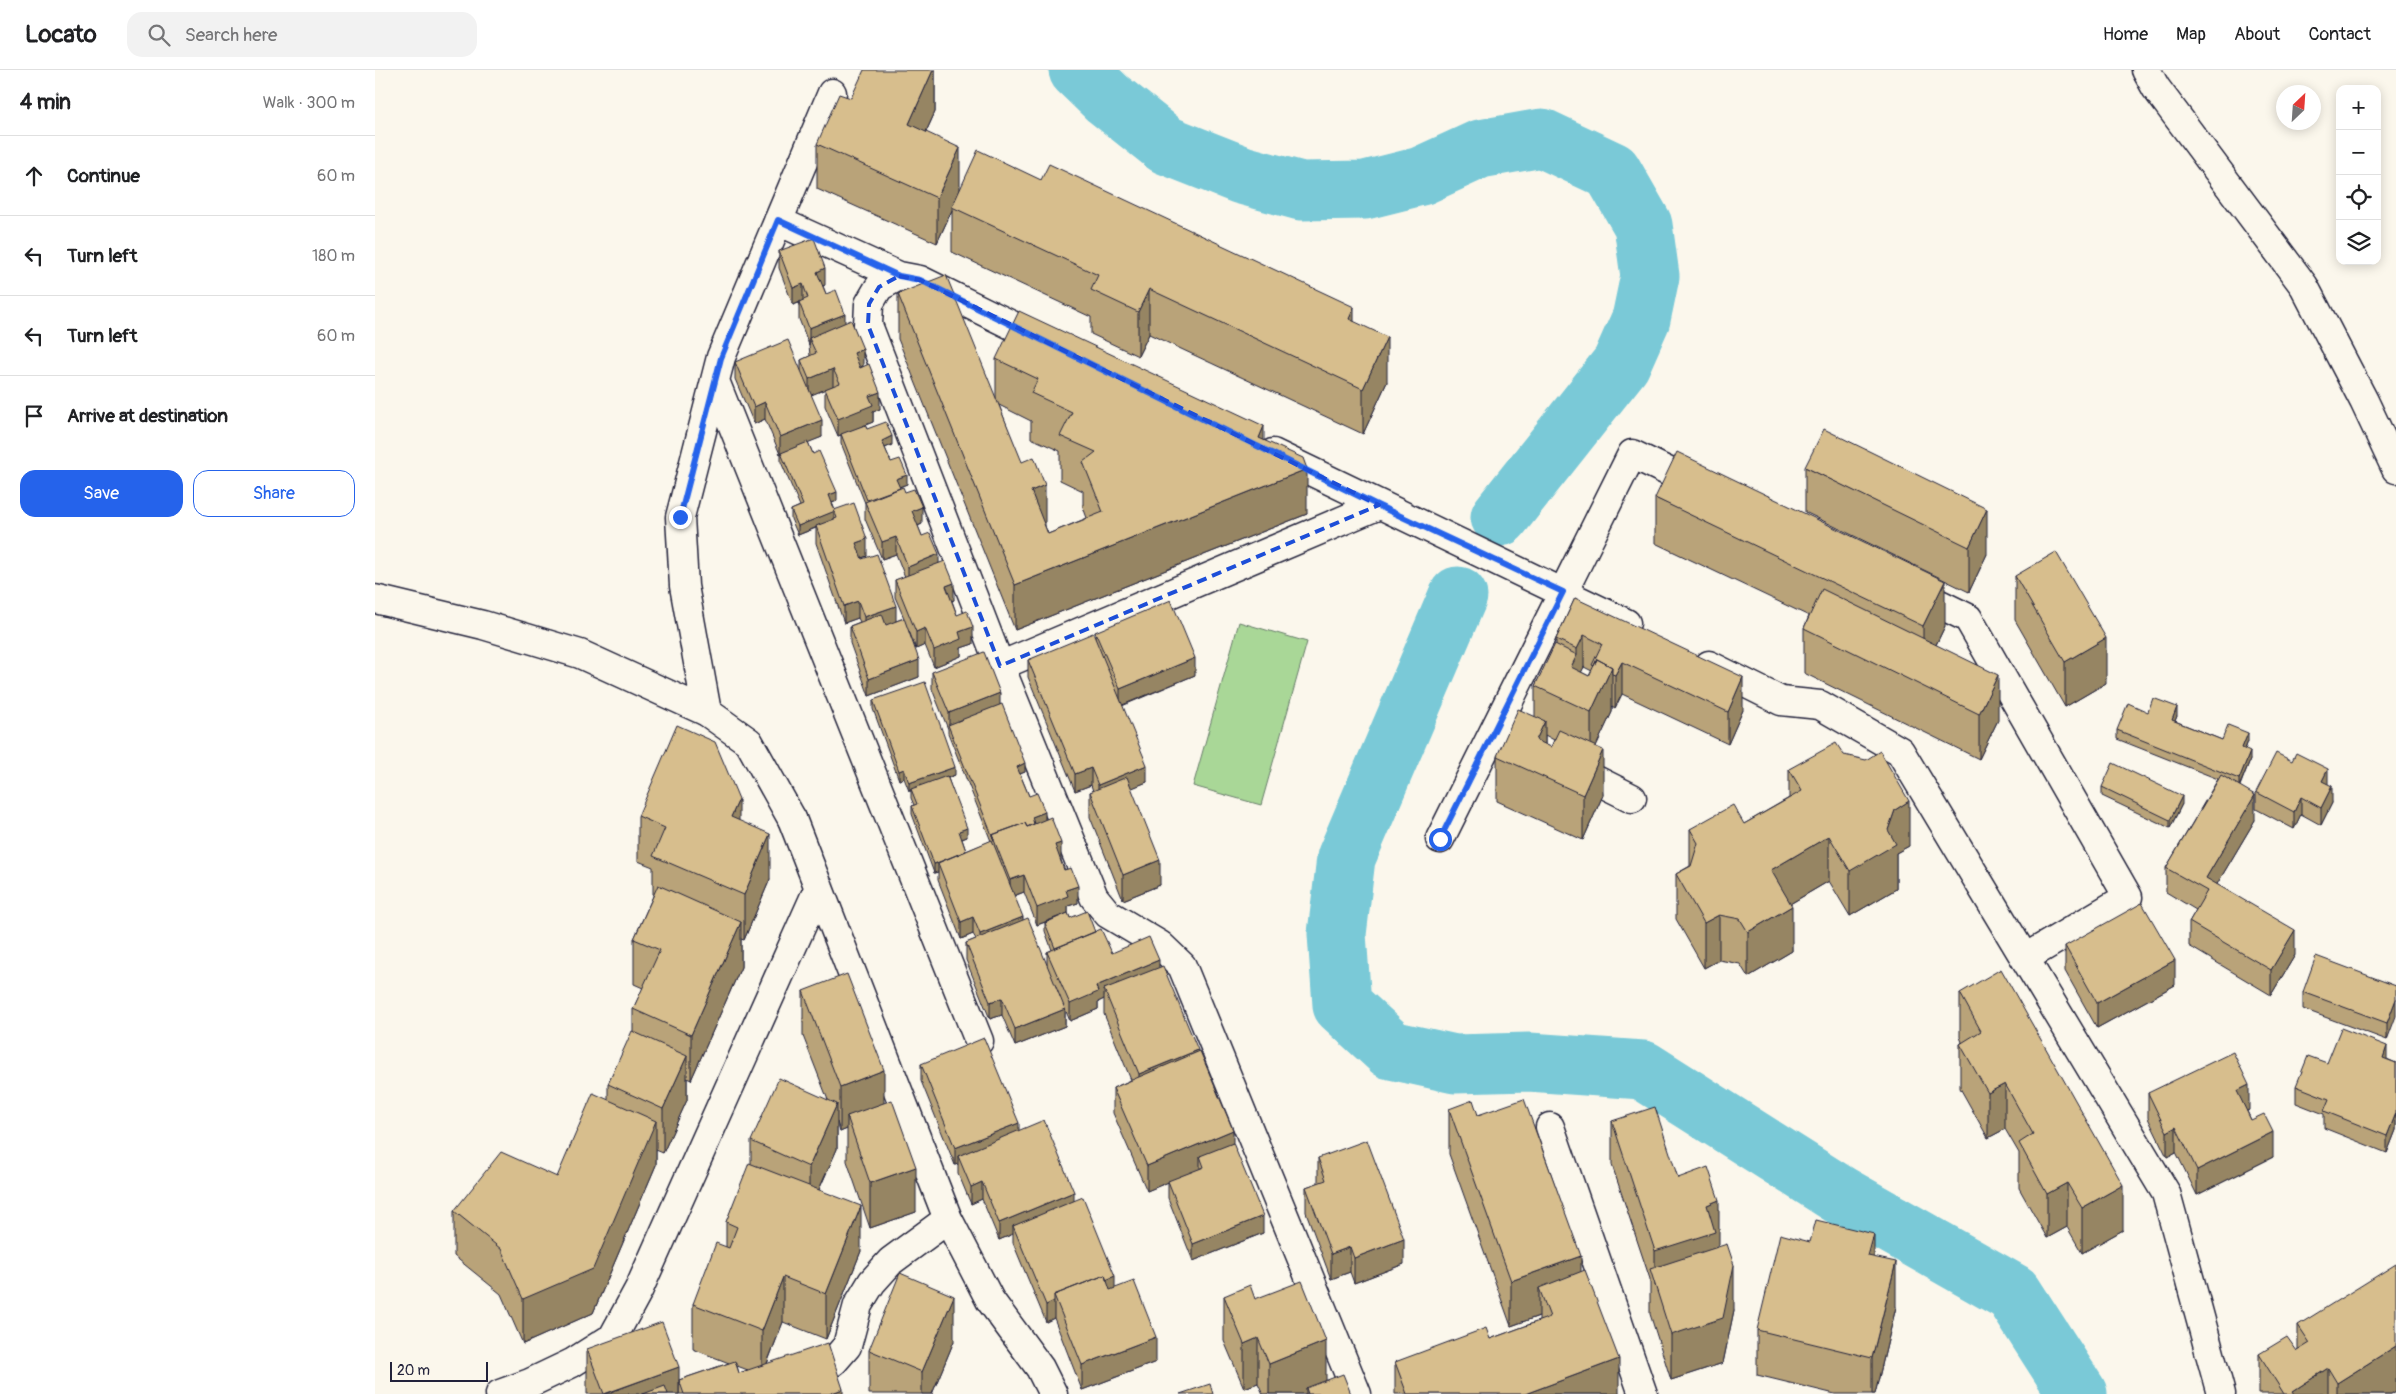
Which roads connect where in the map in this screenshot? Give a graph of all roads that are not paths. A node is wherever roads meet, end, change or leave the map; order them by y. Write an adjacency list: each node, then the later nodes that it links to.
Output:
1 (2146, 70): 8 (street)
2 (832, 93): 3 (street)
3 (778, 220): 4 (street); 6 (street)
4 (899, 276): 5 (street); 16 (street)
5 (1070, 354)
6 (715, 381): 17 (street); 25 (street)
7 (1247, 440): 10 (street)
8 (2396, 469)
9 (1721, 497): 12 (street)
10 (1379, 506): 12 (street); 16 (street)
11 (1889, 579): 24 (street)
12 (1563, 592): 14 (street); 18 (street)
13 (375, 599): 17 (street)
14 (1651, 636)
15 (1685, 653): 24 (street)
16 (1000, 666): 31 (street)
17 (707, 712): 23 (street)
18 (1494, 730): 19 (street); 22 (street)
19 (1520, 743)
20 (1546, 756): 21 (street)
21 (1632, 798)
22 (1440, 839)
23 (819, 887): 27 (street); 29 (street)
24 (2025, 958): 33 (street)
25 (979, 1041)
26 (1550, 1126): 32 (street)
27 (948, 1219): 28 (street); 30 (street)
28 (778, 1380)
29 (500, 1394)
30 (1053, 1394)
31 (1357, 1394)
32 (1643, 1394)
33 (2221, 1394)

